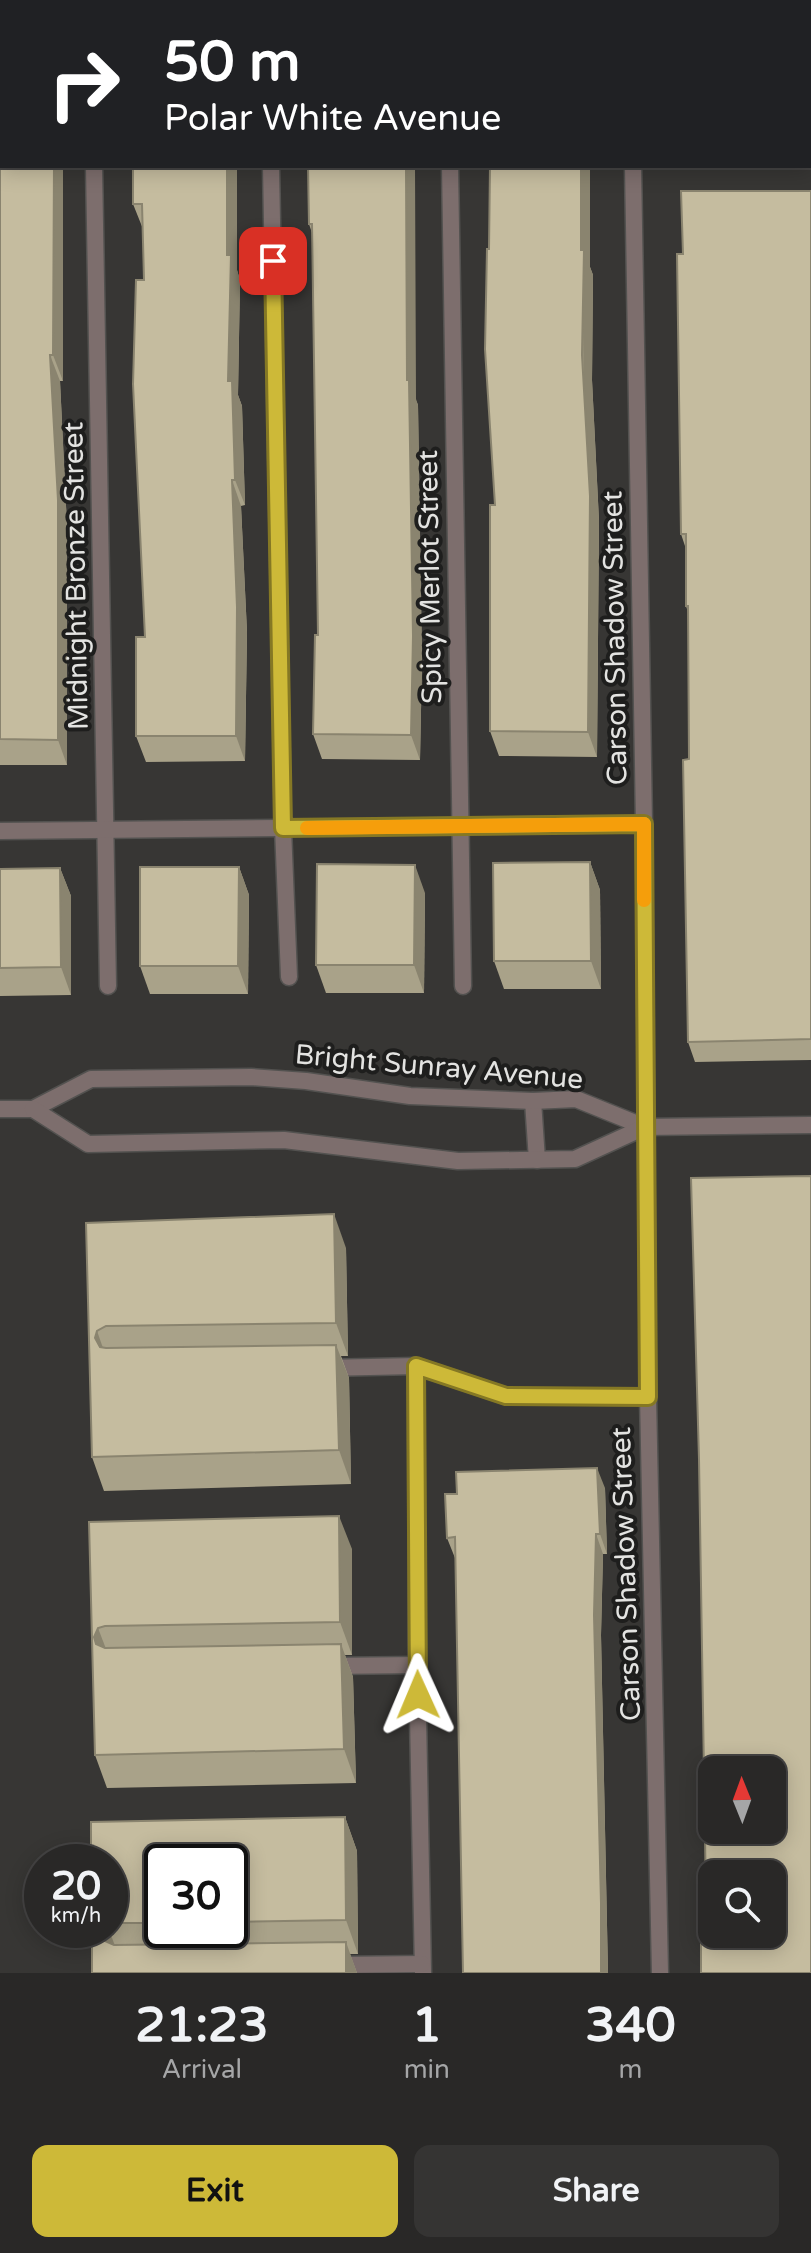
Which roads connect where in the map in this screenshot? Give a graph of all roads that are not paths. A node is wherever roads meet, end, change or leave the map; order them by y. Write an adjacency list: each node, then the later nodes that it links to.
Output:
1 (94, 168): 8 (street, Midnight Bronze Street)
2 (271, 168): 7 (street)
3 (450, 168): 6 (street, Spicy Merlot Street)
4 (633, 168): 5 (street, Carson Shadow Street)
5 (644, 824): 6 (street); 17 (street, Carson Shadow Street)
6 (460, 826): 7 (street); 12 (street, Spicy Merlot Street)
7 (283, 828): 8 (street); 10 (street)
8 (106, 830): 9 (street); 11 (street, Midnight Bronze Street)
9 (0, 831)
10 (289, 977)
11 (108, 986)
12 (463, 986)
13 (533, 1101): 15 (street, Bright Sunray Avenue); 17 (street, Bright Sunray Avenue); 18 (street)
14 (0, 1109): 15 (street, Bright Sunray Avenue)
15 (33, 1109): 18 (street)
16 (811, 1125): 17 (street)
17 (645, 1127): 18 (street); 21 (street, Carson Shadow Street)
18 (537, 1160)
19 (416, 1366): 20 (street); 21 (street); 22 (street)
20 (306, 1368)
21 (648, 1397): 26 (street, Carson Shadow Street)
22 (417, 1665): 23 (street); 25 (street)
23 (307, 1667)
24 (313, 1966): 25 (street)
25 (422, 1969)
26 (660, 1973)

